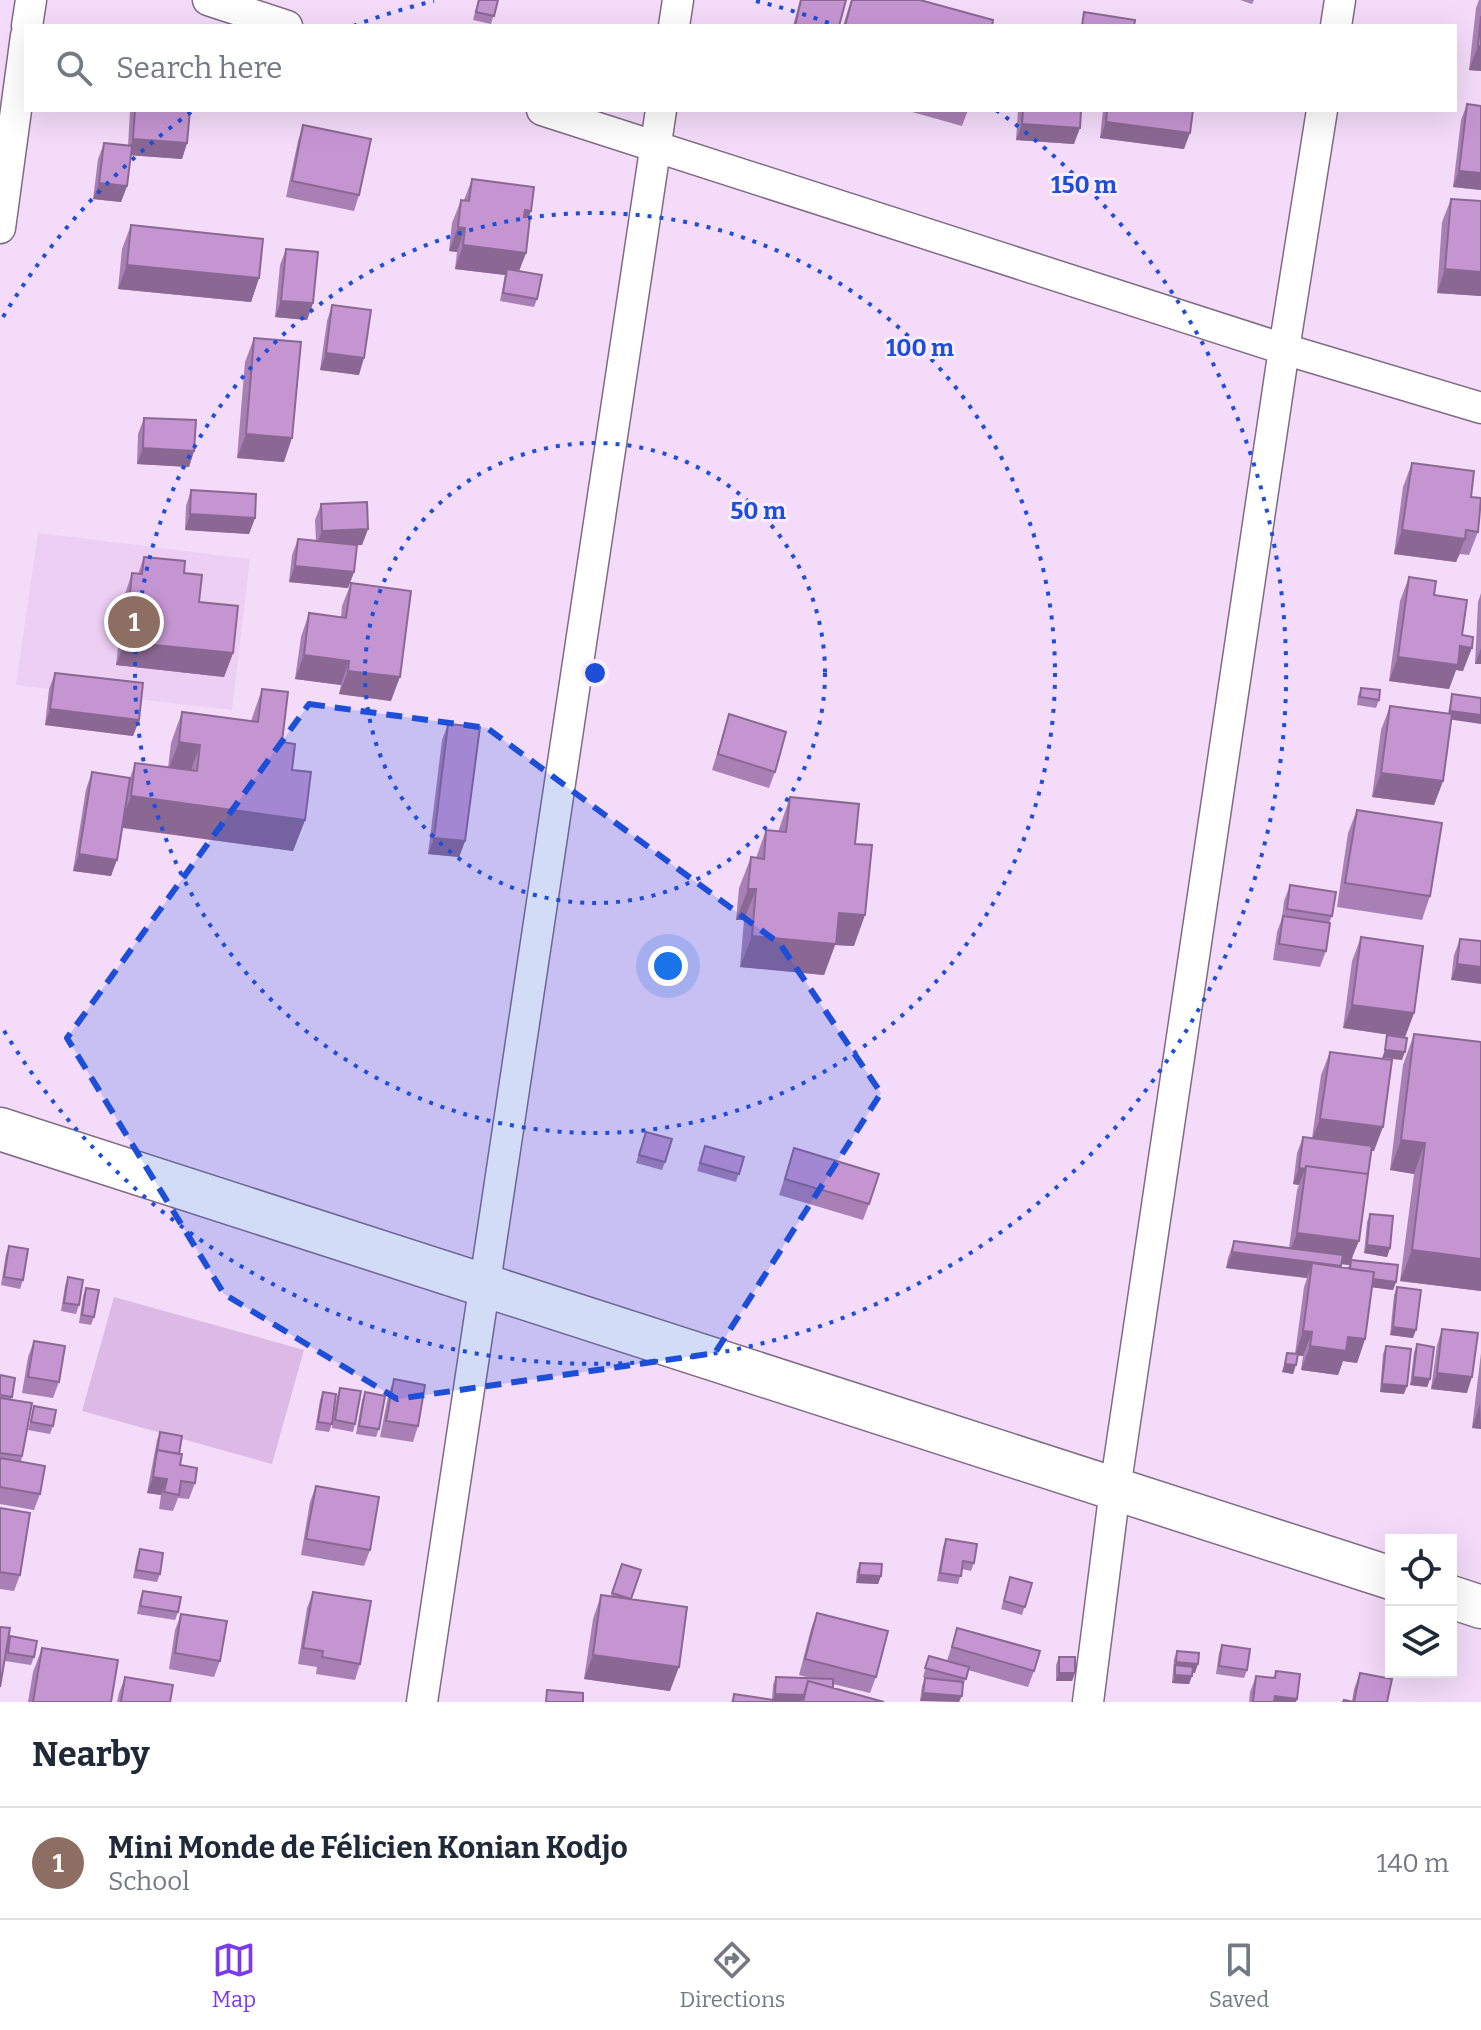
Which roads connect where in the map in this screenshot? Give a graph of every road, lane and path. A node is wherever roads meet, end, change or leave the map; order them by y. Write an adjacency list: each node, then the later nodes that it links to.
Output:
1 (31, 0): 5 (street)
2 (208, 0): 6 (street)
3 (678, 0): 7 (street)
4 (1340, 0): 8 (street)
5 (27, 24)
6 (281, 24)
7 (674, 24)
8 (1336, 24)
9 (24, 51): 14 (street)
10 (548, 112): 13 (street)
11 (661, 112): 13 (street)
12 (1322, 112): 15 (street)
13 (655, 147): 15 (street); 18 (street)
14 (0, 228)
15 (1284, 349): 16 (street); 19 (street)
16 (1481, 408)
17 (0, 1129): 18 (street)
18 (483, 1285): 19 (street); 23 (street)
19 (1115, 1489): 20 (street); 24 (street)
20 (1385, 1576)
21 (1457, 1599): 22 (street)
22 (1481, 1607)
23 (422, 1702)
24 (1088, 1702)

